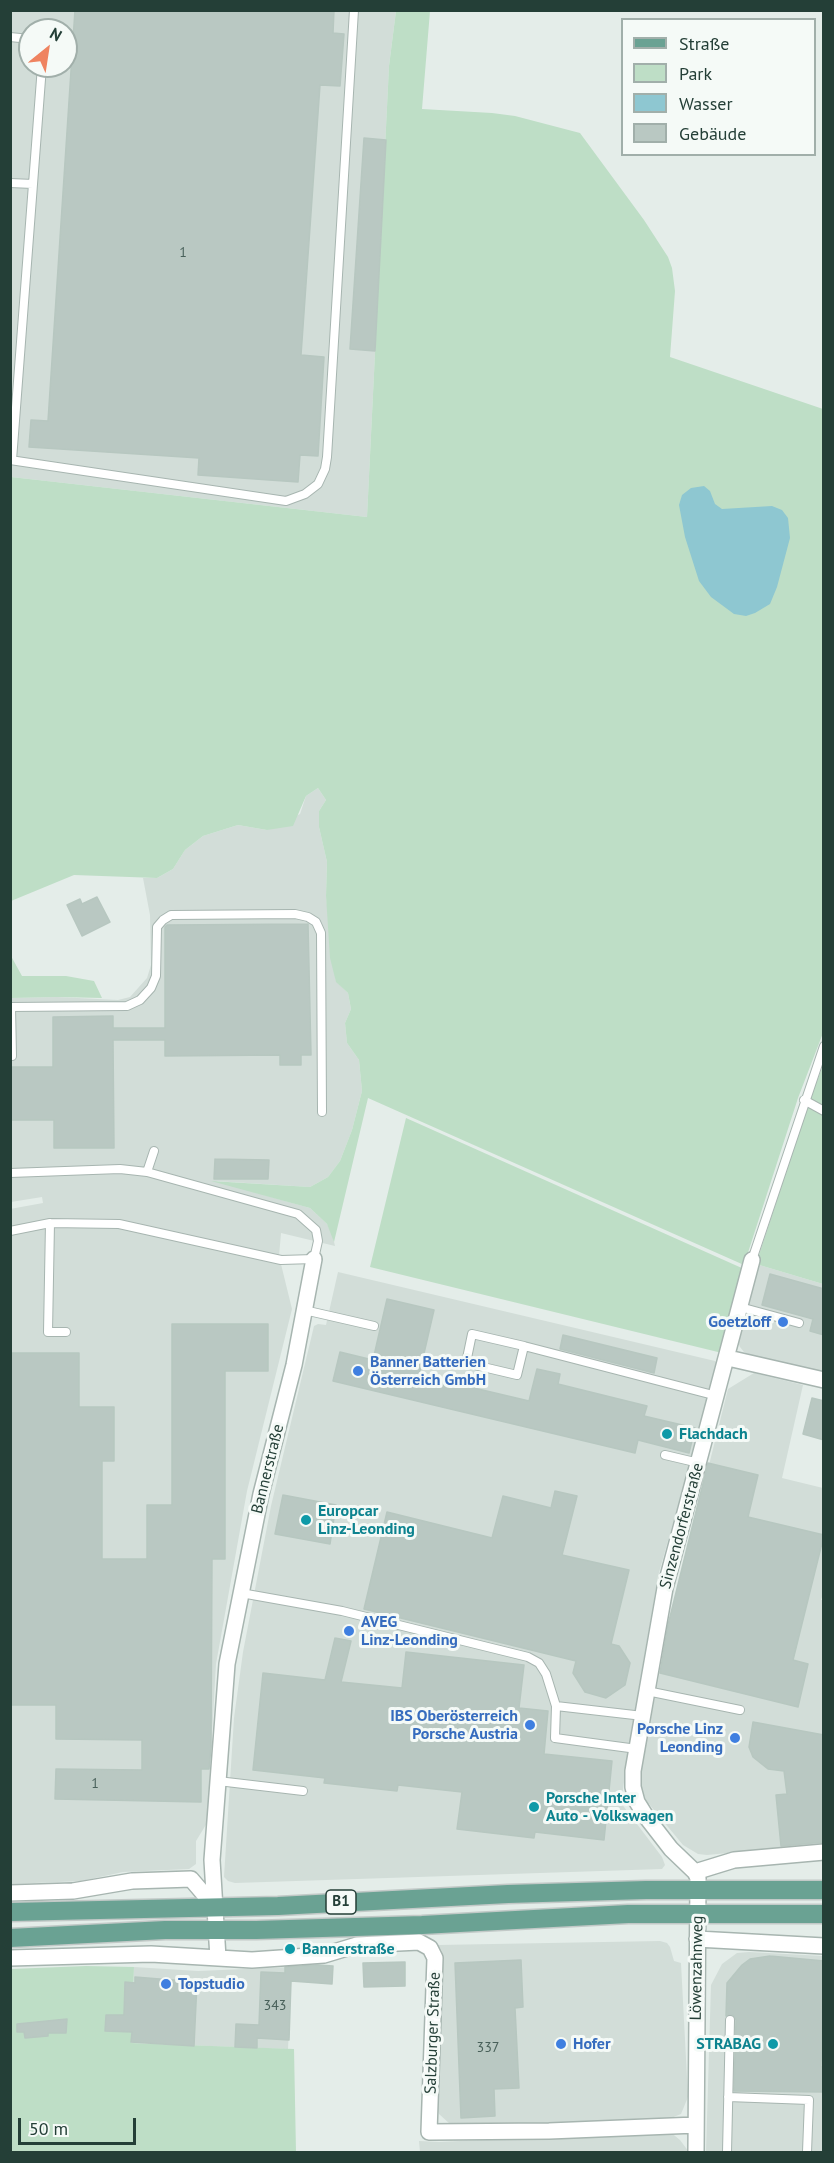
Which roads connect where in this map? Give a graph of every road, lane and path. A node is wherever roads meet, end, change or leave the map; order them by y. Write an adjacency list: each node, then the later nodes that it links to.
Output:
1 (354, 10): 5 (lane)
2 (41, 78): 4 (lane)
3 (10, 183): 4 (lane)
4 (33, 184): 5 (lane)
5 (11, 460)
6 (11, 1007): 8 (lane); 11 (lane)
7 (824, 1046): 9 (lane, Sinzendorferstraße)
8 (12, 1056)
9 (804, 1100): 10 (lane); 18 (lane, Sinzendorferstraße)
10 (824, 1111)
11 (322, 1112)
12 (154, 1151): 13 (lane)
13 (147, 1172): 14 (lane); 17 (lane)
14 (10, 1173)
15 (50, 1223): 16 (lane); 17 (lane); 23 (lane)
16 (10, 1231)
17 (314, 1259): 20 (street, Bannerstraße)
18 (752, 1260): 19 (street, Sinzendorferstraße)
19 (740, 1307): 21 (lane); 25 (street, Sinzendorferstraße)
20 (304, 1310): 22 (lane); 30 (street, Bannerstraße)
21 (800, 1323)
22 (374, 1326)
23 (66, 1332)
24 (524, 1346): 24 (lane); 27 (lane)
25 (728, 1358): 26 (street); 27 (street, Sinzendorferstraße)
26 (824, 1380)
27 (717, 1396): 29 (street, Sinzendorferstraße)
28 (665, 1455): 29 (lane)
29 (699, 1463): 31 (street, Sinzendorferstraße)
30 (241, 1593): 32 (lane); 36 (street, Bannerstraße)
31 (647, 1691): 33 (lane); 34 (street, Sinzendorferstraße)
32 (556, 1706): 34 (lane); 35 (lane)
33 (740, 1710)
34 (643, 1716): 35 (street, Sinzendorferstraße)
35 (637, 1749): 39 (street, Sinzendorferstraße)
36 (218, 1781): 37 (lane); 43 (street, Bannerstraße)
37 (303, 1791)
38 (824, 1852): 39 (street)
39 (696, 1872): 41 (street)
40 (824, 1890): 41 (main road, B1)
41 (698, 1891): 43 (main road, B1); 46 (street, Löwenzahnweg)
42 (10, 1893): 43 (street)
43 (214, 1907): 44 (main road, B1); 47 (street, Bannerstraße)
44 (10, 1912)
45 (824, 1914): 46 (main road, B1)
46 (698, 1915): 47 (main road, B1); 49 (street, Löwenzahnweg)
47 (216, 1930): 48 (main road, B1); 52 (street, Bannerstraße)
48 (10, 1938)
49 (697, 1939): 50 (street); 55 (street, Löwenzahnweg)
50 (824, 1946)
51 (10, 1958): 52 (street, Salzburger Straße)
52 (218, 1958): 55 (street, Salzburger Straße)
53 (730, 2020): 54 (lane)
54 (728, 2097): 57 (lane); 58 (lane)
55 (696, 2125): 56 (street, Löwenzahnweg)
56 (696, 2152)
57 (727, 2152)
58 (807, 2152)

